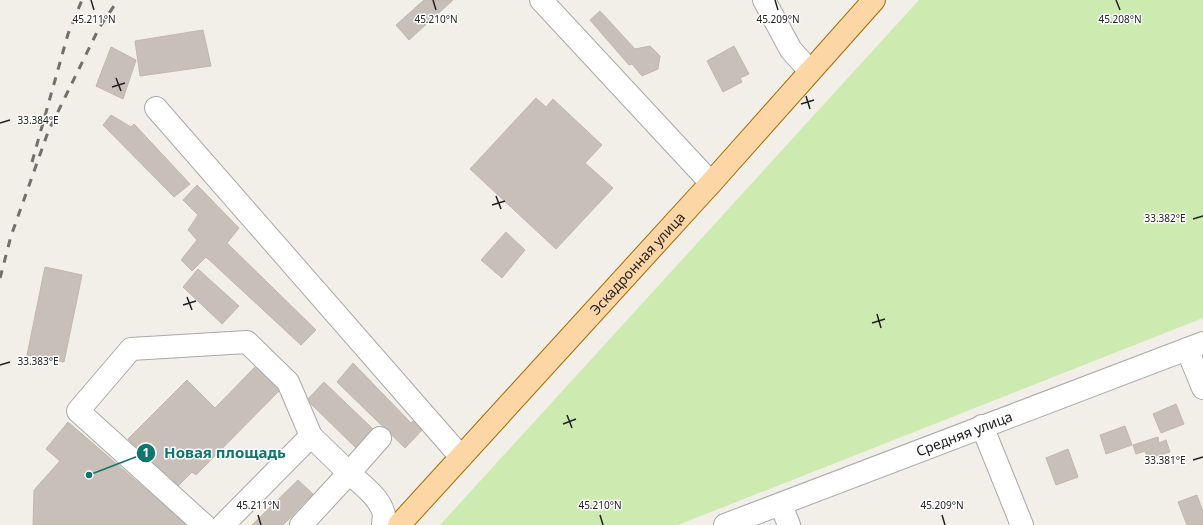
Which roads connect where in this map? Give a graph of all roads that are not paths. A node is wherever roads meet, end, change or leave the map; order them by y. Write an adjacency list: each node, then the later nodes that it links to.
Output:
1 (540, 0): 6 (street)
2 (764, 0): 4 (street)
3 (874, 0): 4 (main road, Эскадронная улица)
4 (810, 71): 6 (main road, Эскадронная улица)
5 (156, 108): 12 (street)
6 (711, 183): 12 (main road, Эскадронная улица)
7 (1195, 346): 8 (street); 9 (street, Средняя улица)
8 (1203, 388)
9 (982, 426): 14 (street, Средняя улица); 22 (street)
10 (310, 436): 13 (street); 15 (street); 16 (street)
11 (380, 438): 13 (street)
12 (461, 457): 19 (main road, Эскадронная улица)
13 (349, 473): 17 (street); 18 (street)
14 (781, 505): 20 (street, Средняя улица); 21 (street)
15 (204, 525)
16 (223, 525)
17 (301, 525)
18 (383, 525)
19 (400, 525)
20 (725, 525)
21 (789, 525)
22 (1022, 525)

